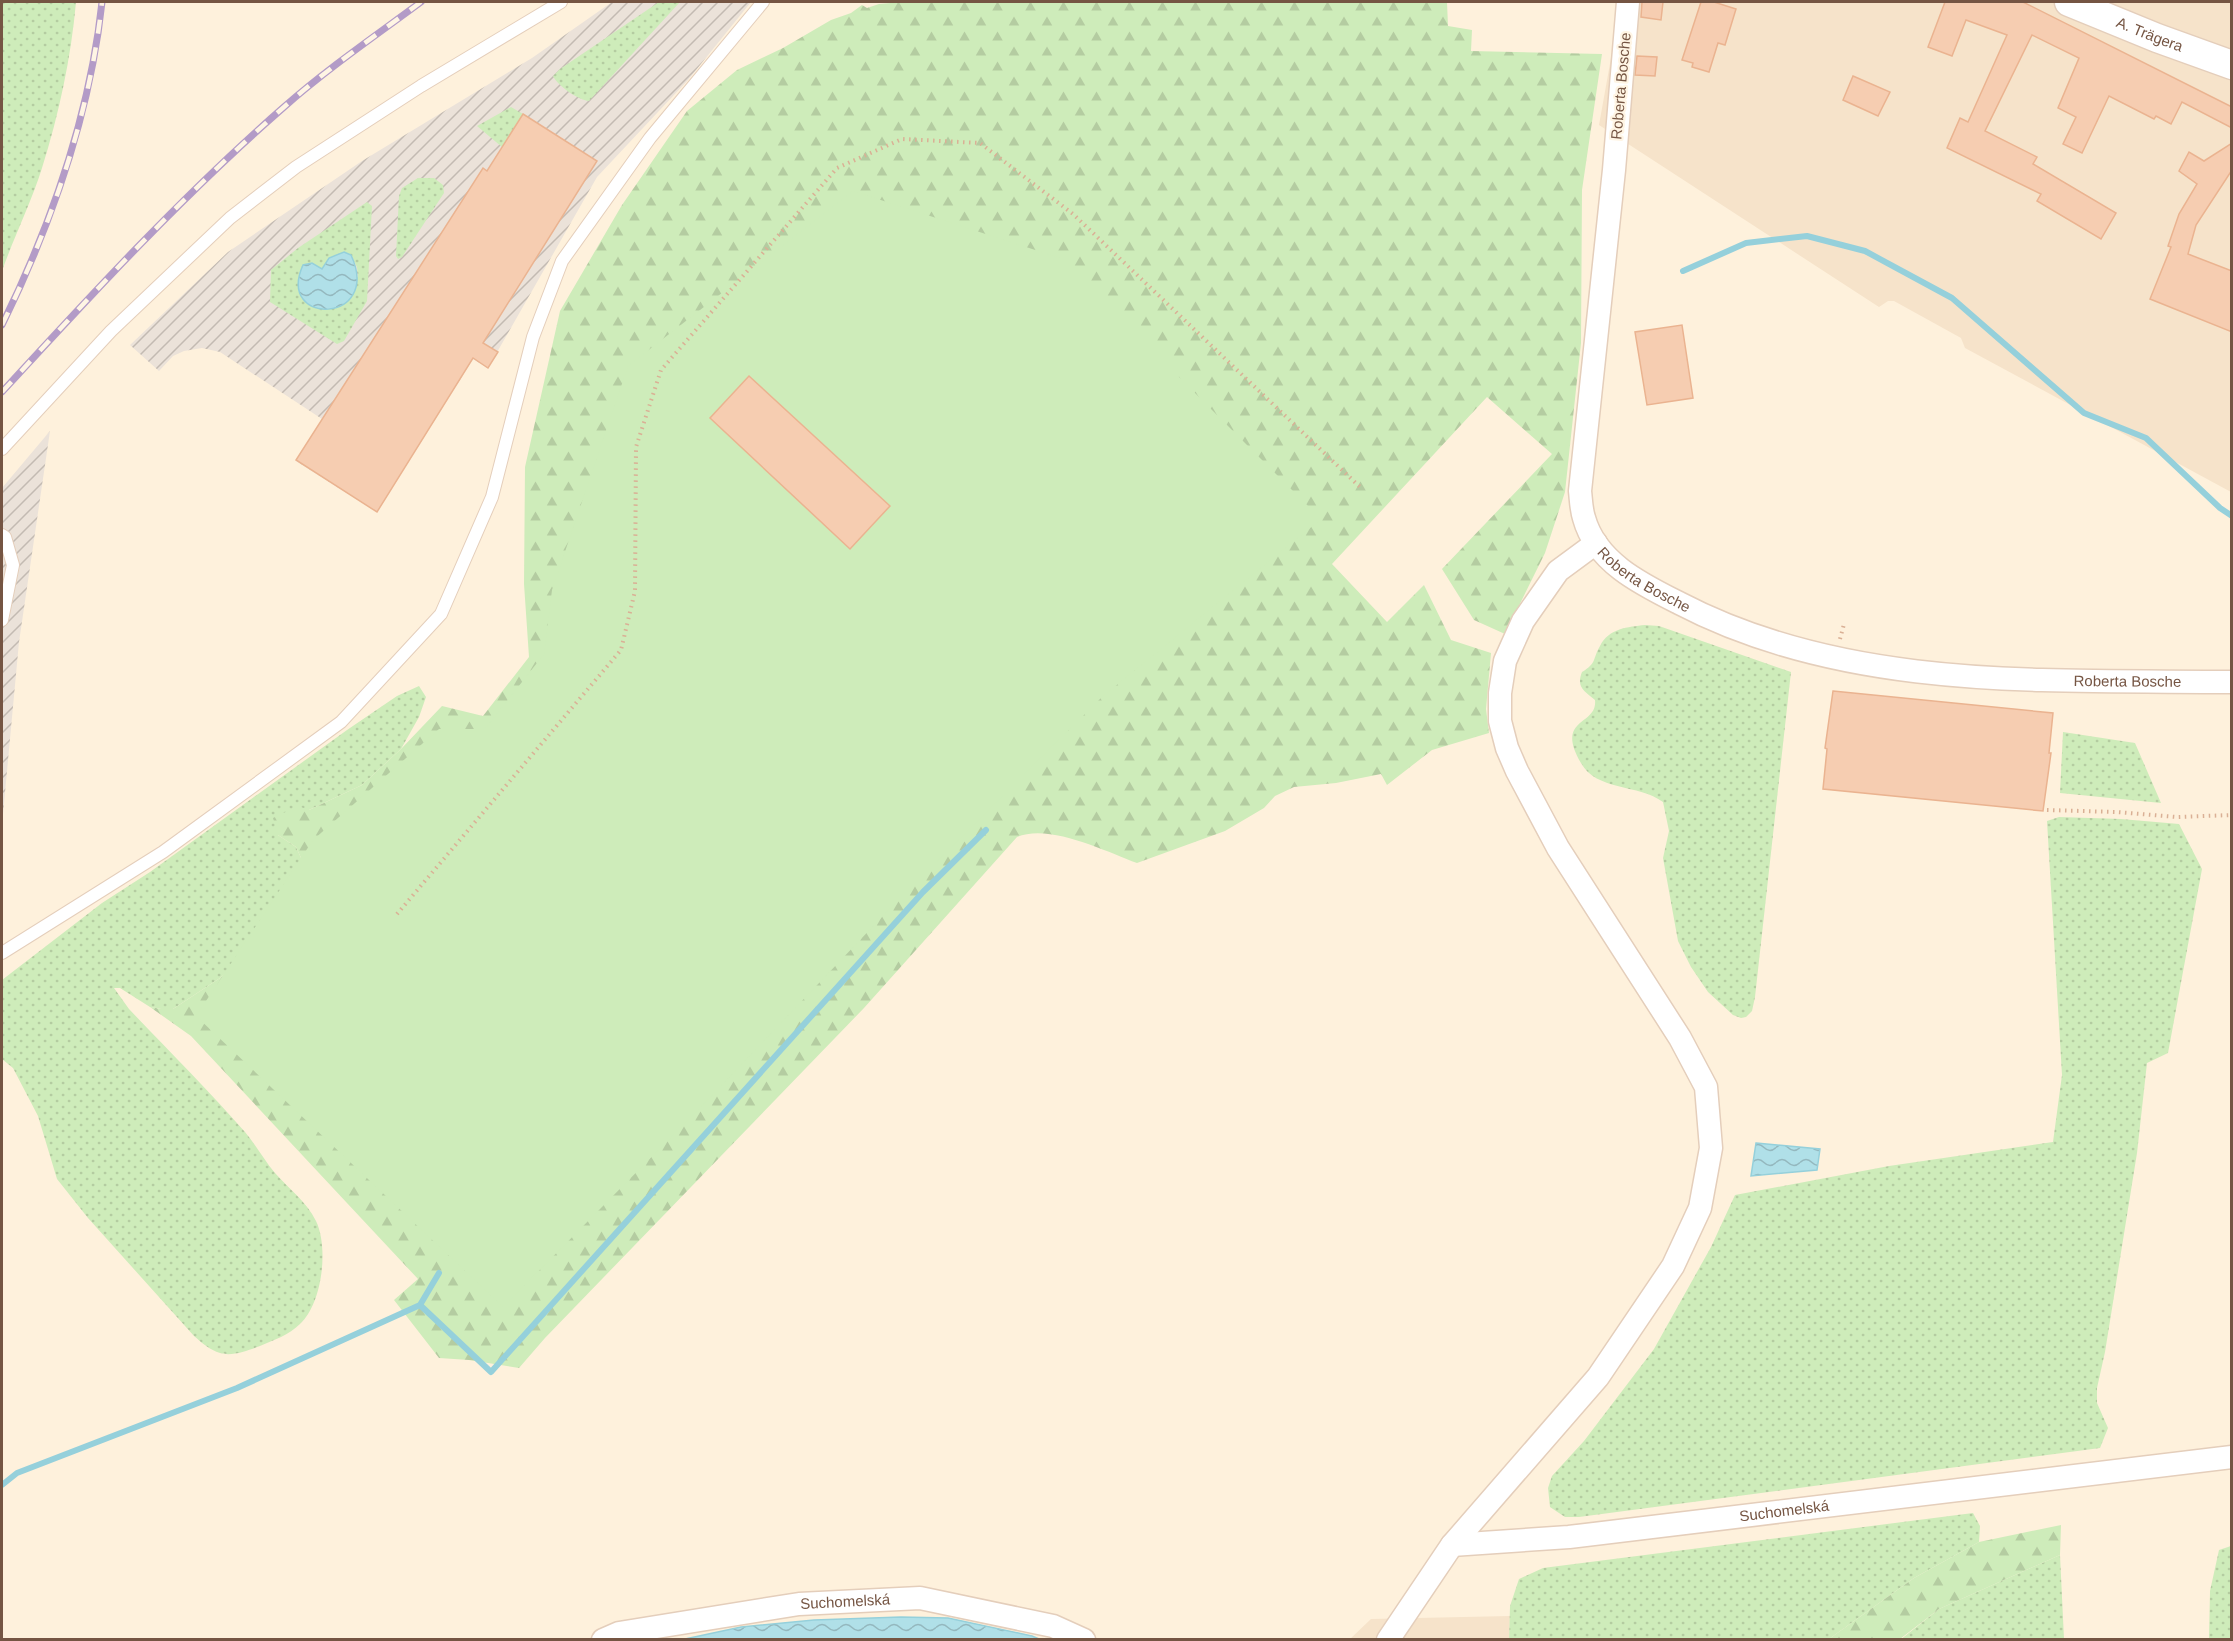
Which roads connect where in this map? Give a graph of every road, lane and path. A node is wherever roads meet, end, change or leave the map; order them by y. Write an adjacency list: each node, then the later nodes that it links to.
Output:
1 (561, 2): 6 (lane)
2 (763, 2): 15 (lane)
3 (1628, 2): 9 (street, Roberta Bosche)
4 (2069, 2): 5 (street, A. Trägera)
5 (2232, 65)
6 (2, 449)
7 (1360, 487): 14 (path)
8 (2, 535): 10 (lane)
9 (1596, 543): 11 (street, Roberta Bosche); 17 (street)
10 (2, 620)
11 (2232, 682)
12 (2047, 810): 13 (path)
13 (2232, 815)
14 (397, 914)
15 (2, 953)
16 (2232, 1457): 17 (street, Suchomelská)
17 (1452, 1545): 20 (street)
18 (603, 1640): 19 (street, Suchomelská)
19 (1084, 1640)
20 (1388, 1640)

